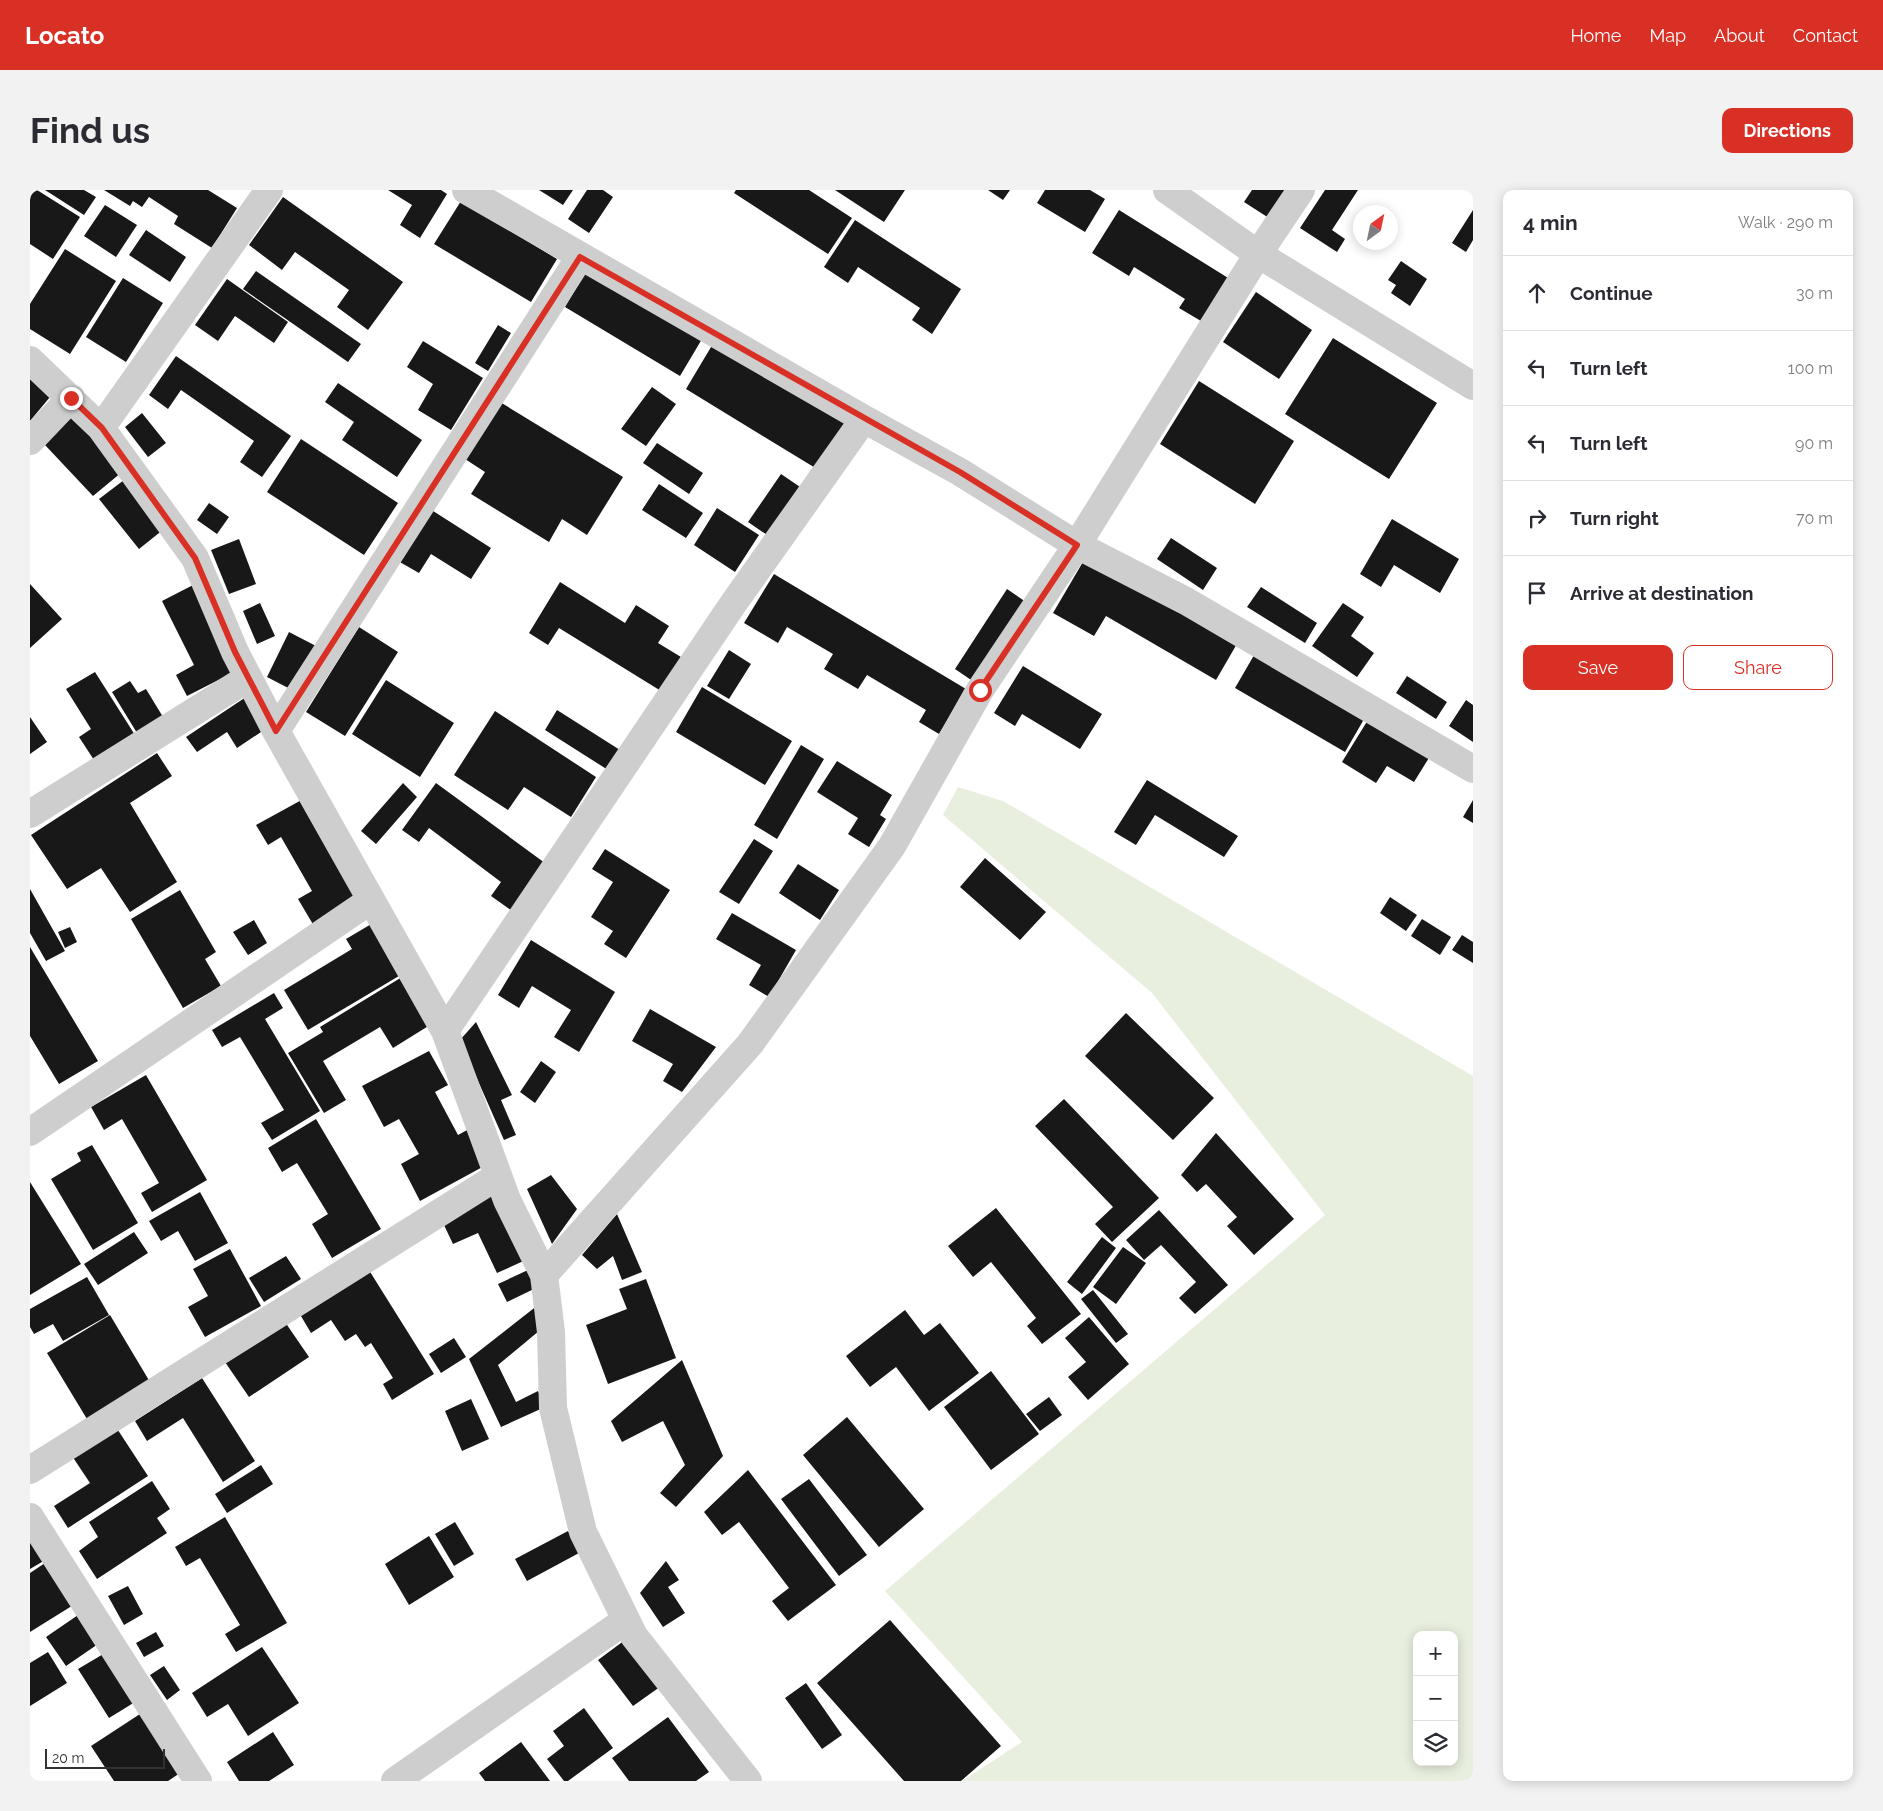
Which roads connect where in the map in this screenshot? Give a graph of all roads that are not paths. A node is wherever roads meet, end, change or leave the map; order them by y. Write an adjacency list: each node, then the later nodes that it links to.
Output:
1 (269, 190): 11 (street)
2 (466, 190): 6 (street)
3 (1168, 190): 5 (street)
4 (1301, 190): 5 (street)
5 (1258, 254): 8 (street); 13 (street)
6 (580, 257): 10 (street); 15 (street)
7 (30, 360): 9 (street)
8 (1473, 386)
9 (71, 398): 11 (street); 12 (street)
10 (864, 419): 13 (street); 19 (street)
11 (102, 428): 14 (street)
12 (30, 441)
13 (1077, 545): 16 (street); 22 (street)
14 (248, 678): 15 (street); 17 (street)
15 (276, 731): 18 (street)
16 (1473, 768)
17 (30, 814)
18 (371, 900): 19 (street); 20 (street)
19 (445, 1031): 21 (street)
20 (30, 1132)
21 (498, 1176): 22 (street); 23 (street)
22 (544, 1275): 25 (street)
23 (30, 1470)
24 (30, 1518): 26 (street)
25 (626, 1620): 27 (street); 28 (street)
26 (198, 1781)
27 (396, 1781)
28 (748, 1781)

